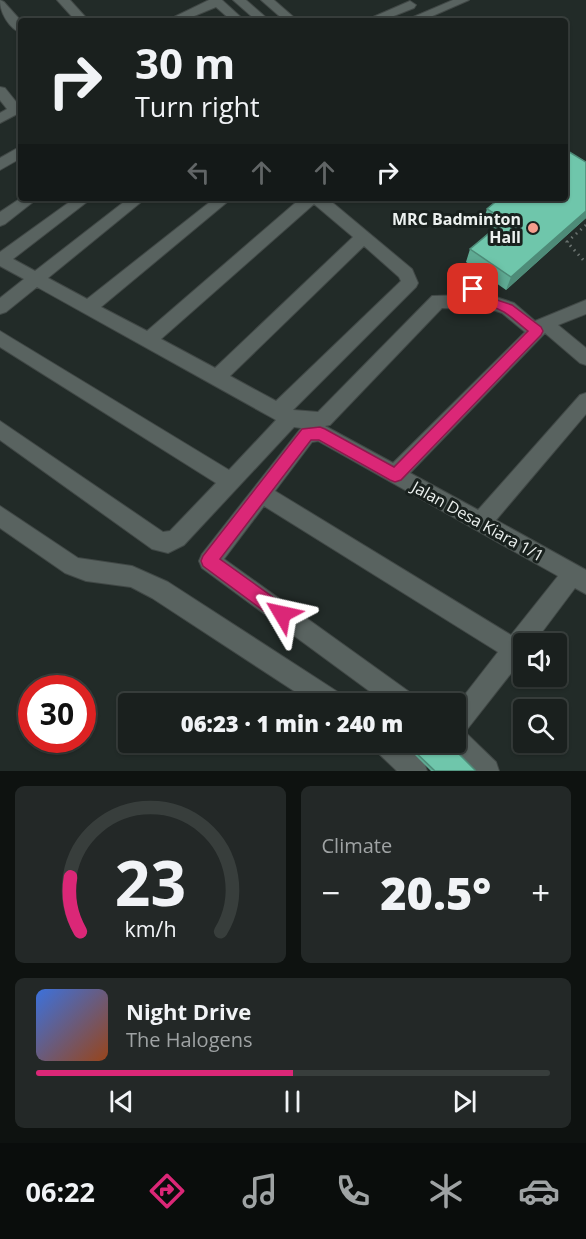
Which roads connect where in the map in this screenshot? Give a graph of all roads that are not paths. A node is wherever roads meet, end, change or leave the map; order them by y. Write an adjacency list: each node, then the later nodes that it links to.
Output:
1 (63, 0): 11 (street)
2 (189, 0): 9 (street)
3 (239, 0): 15 (street)
4 (267, 0): 16 (street)
5 (462, 0): 10 (street)
6 (216, 1): 9 (street); 14 (street)
7 (406, 3): 10 (street); 17 (street)
8 (0, 4): 19 (street)
9 (200, 9): 12 (street); 13 (street)
10 (424, 15): 18 (street)
11 (80, 18)
12 (179, 18)
13 (209, 18)
14 (236, 18)
15 (260, 18)
16 (288, 18)
17 (376, 18)
18 (417, 18)
19 (18, 25)
20 (0, 91): 21 (street)
21 (18, 108): 22 (street)
22 (0, 119)
23 (18, 153): 24 (street)
24 (0, 165)
25 (27, 201): 31 (street)
26 (81, 201): 33 (street)
27 (135, 201): 35 (street)
28 (221, 201): 39 (street)
29 (308, 201): 42 (street)
30 (321, 201): 32 (street)
31 (0, 220)
32 (363, 237): 44 (street); 46 (street)
33 (0, 260): 35 (street)
34 (456, 275): 36 (street)
35 (35, 278): 37 (street); 39 (street)
36 (490, 302): 40 (street); 46 (street)
37 (0, 307)
38 (586, 307): 40 (street)
39 (88, 308): 42 (street)
40 (540, 327): 43 (street); 48 (street)
41 (0, 338): 49 (street)
42 (148, 340): 44 (street)
43 (586, 358)
44 (217, 378): 46 (street)
45 (586, 401): 52 (street)
46 (284, 414): 49 (street)
47 (0, 429): 49 (street)
48 (395, 475): 50 (street, Jalan Desa Kiara 1/1); 52 (street, Jalan Desa Kiara 1/1)
49 (230, 481)
50 (261, 493): 55 (street); 58 (street)
51 (0, 516): 57 (street)
52 (481, 522): 53 (street, Jalan Desa Kiara 1/1)
53 (580, 578): 54 (street)
54 (530, 633)
55 (513, 649)
56 (513, 653): 59 (street)
57 (319, 693)
58 (392, 693)
59 (466, 712)
60 (466, 750): 63 (street)
61 (398, 753): 62 (street)
62 (411, 762)
63 (487, 771)

